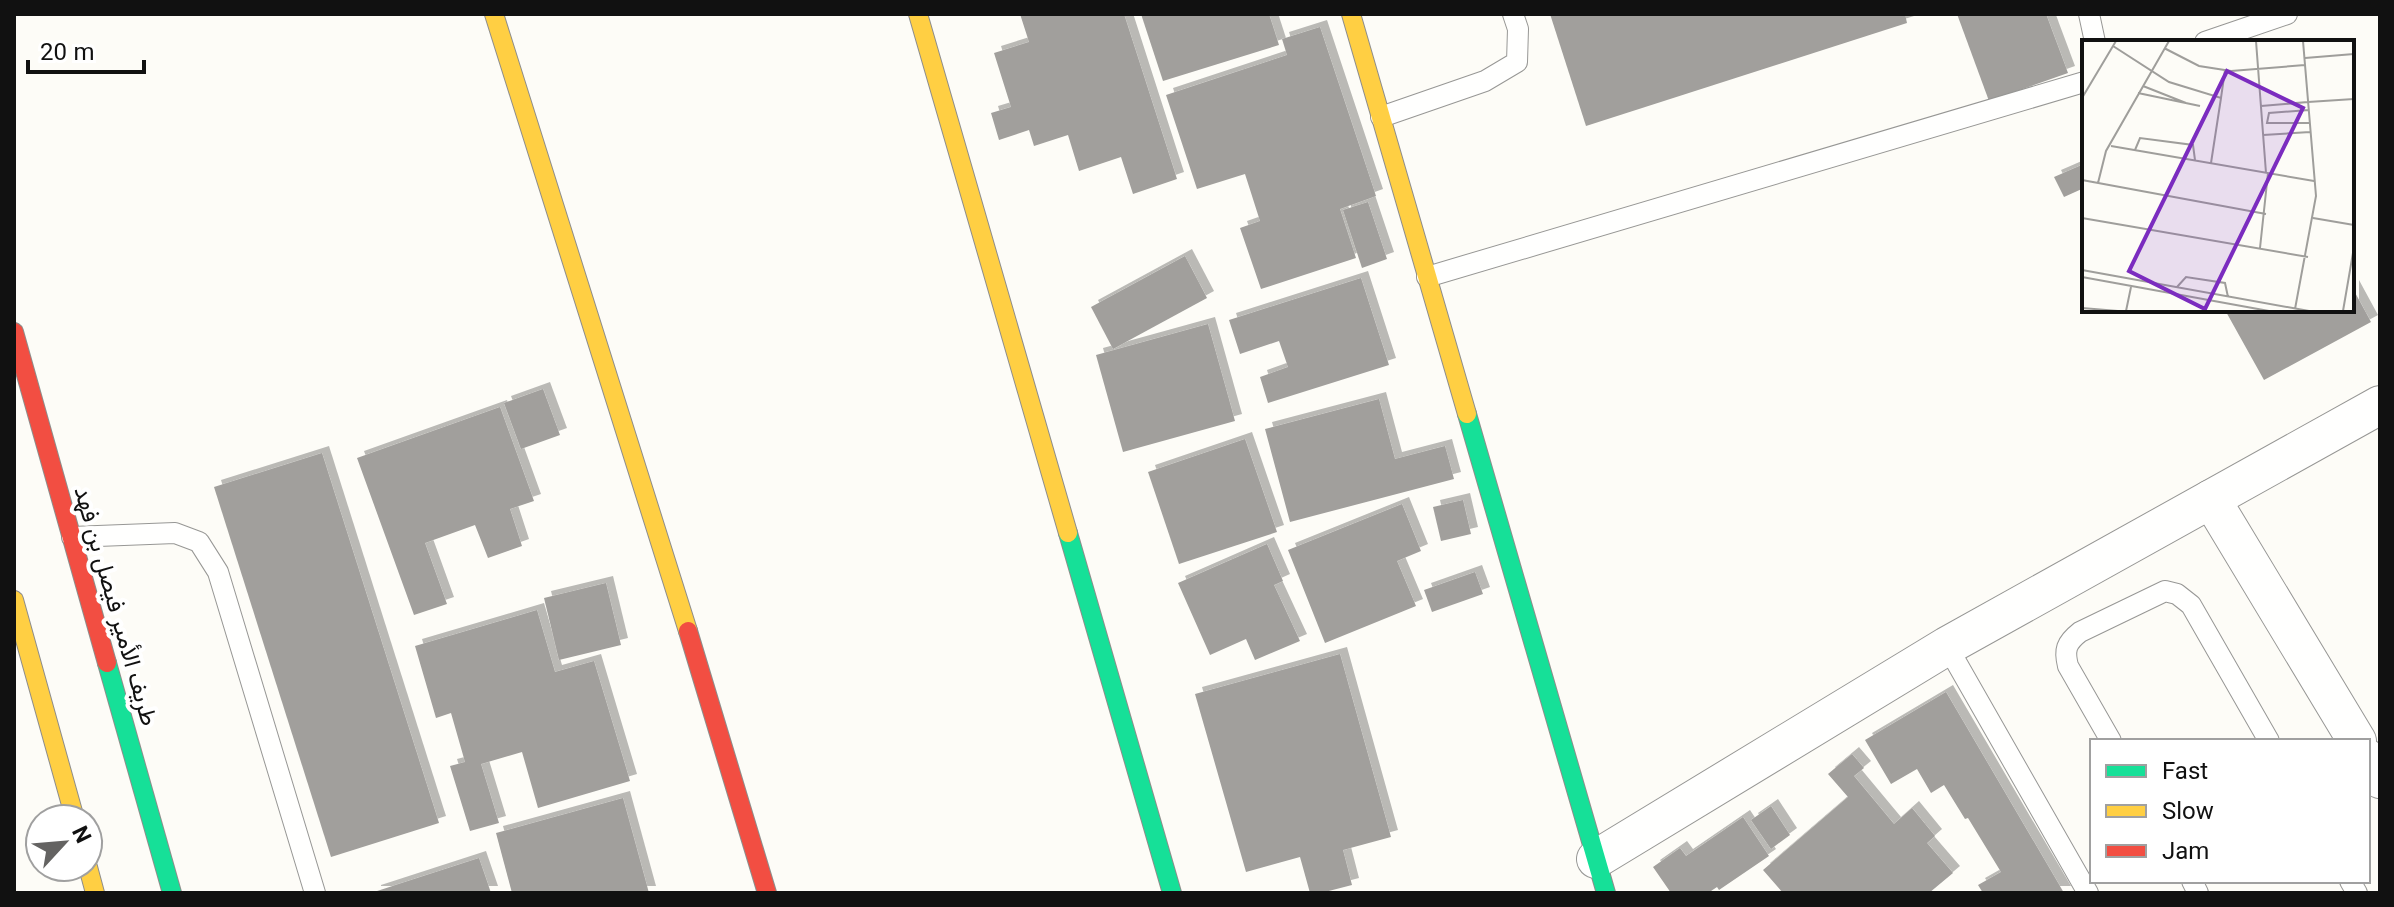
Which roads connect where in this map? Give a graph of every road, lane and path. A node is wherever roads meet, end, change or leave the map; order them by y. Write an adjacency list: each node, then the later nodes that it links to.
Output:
1 (494, 14): 25 (street)
2 (918, 14): 26 (street)
3 (1351, 14): 10 (street)
4 (1513, 14): 10 (lane)
5 (2089, 14): 7 (lane)
6 (2287, 14): 8 (lane)
7 (2095, 40)
8 (2211, 40)
9 (2082, 83): 11 (lane)
10 (1381, 117): 11 (street)
11 (1427, 277): 22 (street)
12 (14, 332): 15 (street, طريف الأمير فيصل بن فهد)
13 (2380, 405): 14 (street)
14 (2211, 499): 17 (street); 20 (street)
15 (72, 537): 23 (street, طريف الأمير فيصل بن فهد); 24 (lane)
16 (14, 600): 21 (street)
17 (1947, 646): 22 (street); 27 (lane)
18 (2110, 739): 19 (lane)
19 (2268, 739)
20 (2356, 739)
21 (71, 803)
22 (1595, 881)
23 (172, 893)
24 (315, 893)
25 (767, 893)
26 (1172, 893)
27 (2088, 893)

